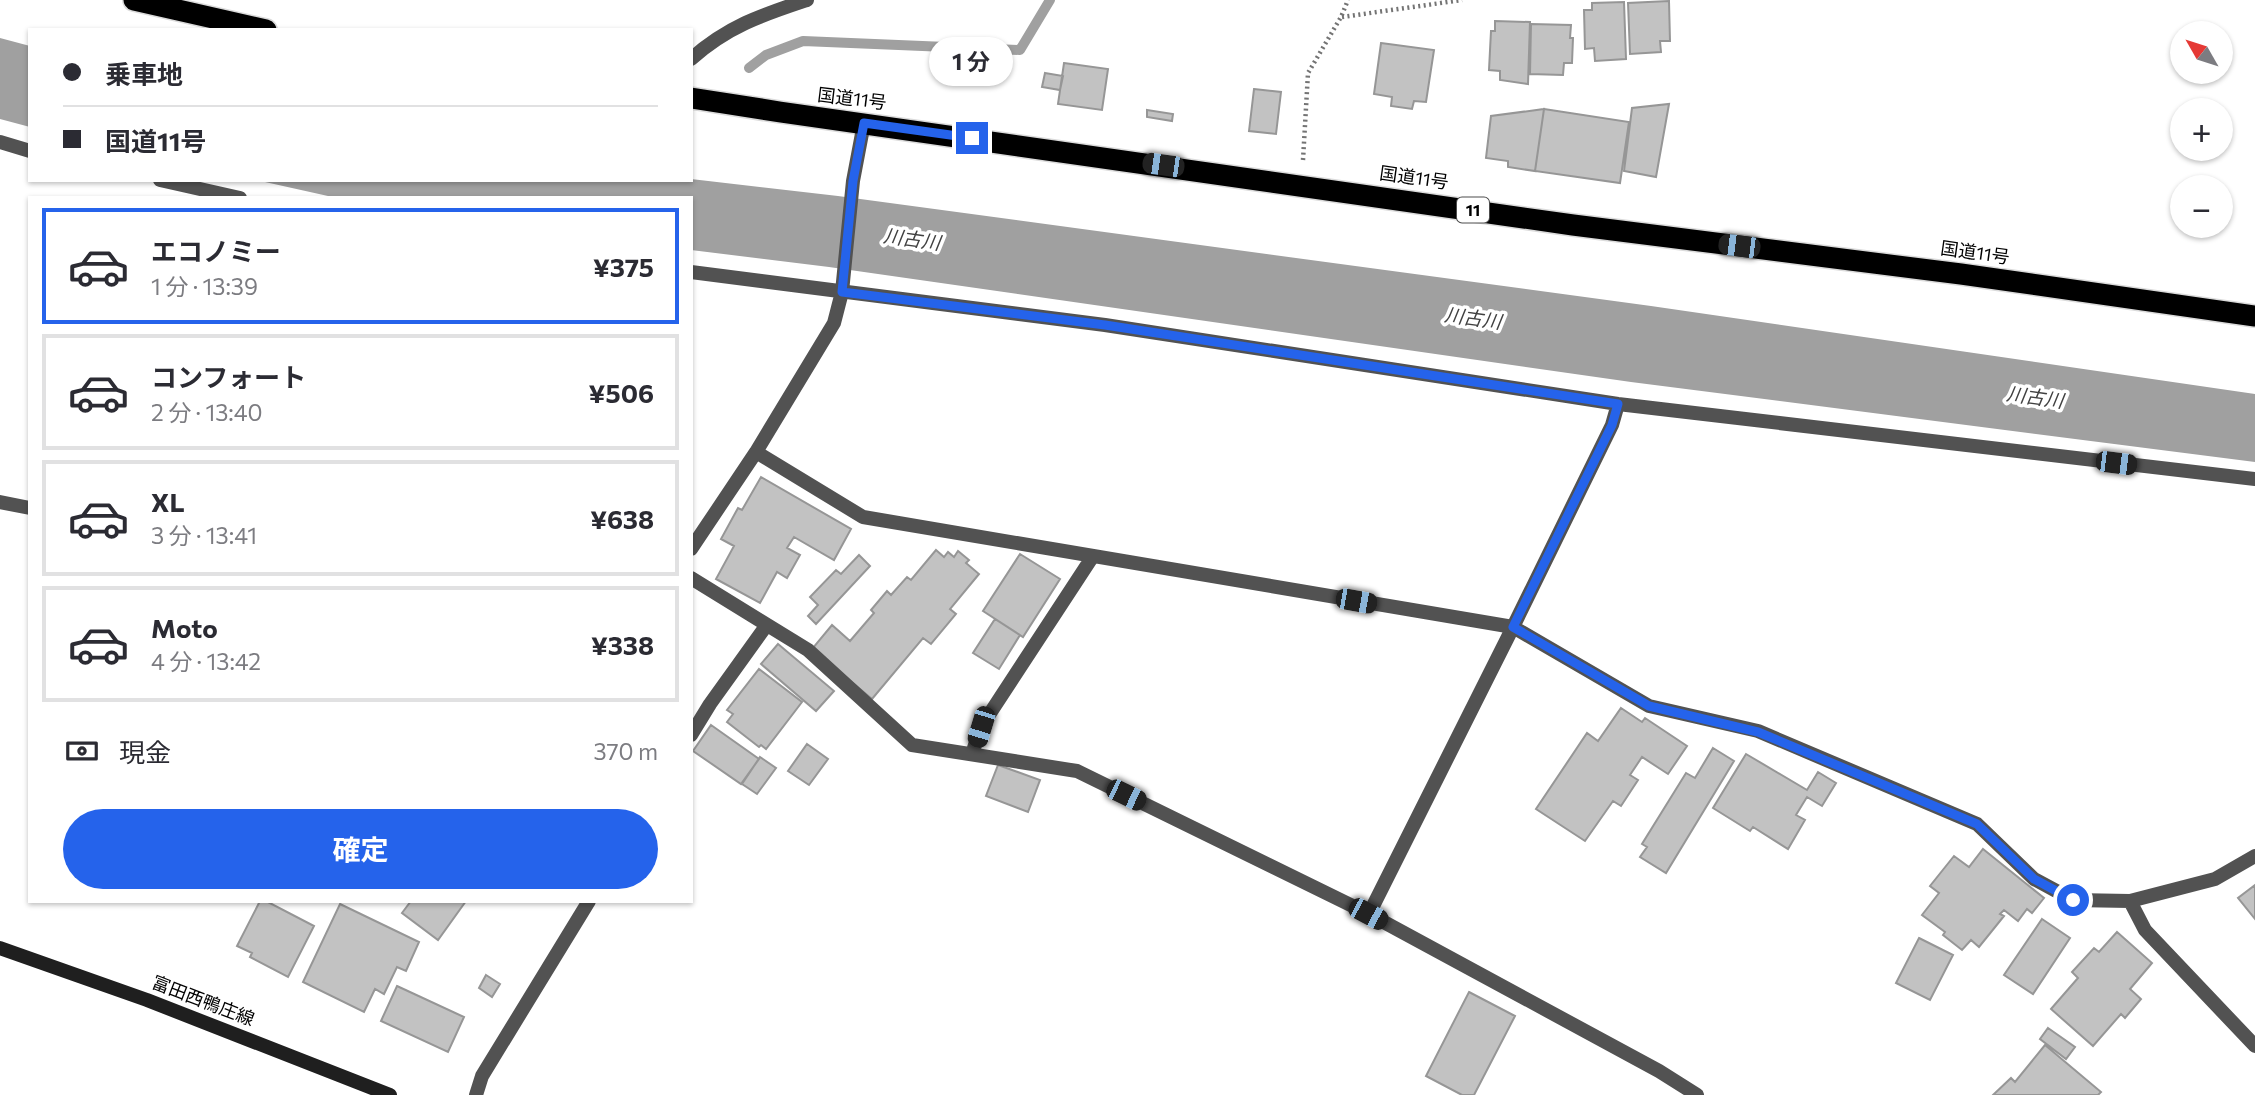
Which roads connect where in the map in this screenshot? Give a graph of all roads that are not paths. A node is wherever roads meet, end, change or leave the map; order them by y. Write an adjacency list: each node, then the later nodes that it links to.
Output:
1 (134, 0): 3 (highway)
2 (807, 0): 4 (street)
3 (257, 28)
4 (693, 57)
5 (693, 98): 6 (highway, 国道11号 / 11)
6 (864, 123): 12 (street); 13 (highway, 国道11号 / 11)
7 (0, 142): 8 (street)
8 (28, 150)
9 (169, 182): 10 (street)
10 (231, 196)
11 (693, 272): 12 (street)
12 (843, 285): 14 (street); 15 (street)
13 (2255, 316)
14 (1618, 404): 16 (street); 23 (street)
15 (756, 452): 19 (street); 20 (street)
16 (2255, 479)
17 (0, 502): 18 (street)
18 (28, 508)
19 (693, 546)
20 (1093, 556): 23 (street); 25 (street)
21 (693, 579): 22 (street)
22 (766, 626): 24 (street); 25 (street)
23 (1513, 627): 27 (street); 29 (street)
24 (693, 732)
25 (972, 754): 29 (street)
26 (2255, 856): 27 (street)
27 (2130, 901): 31 (street)
28 (588, 903): 33 (street)
29 (1368, 914): 34 (street)
30 (0, 948): 32 (main road, 富田西鴨庄線)
31 (2255, 1046)
32 (390, 1095)
33 (476, 1095)
34 (1698, 1095)

